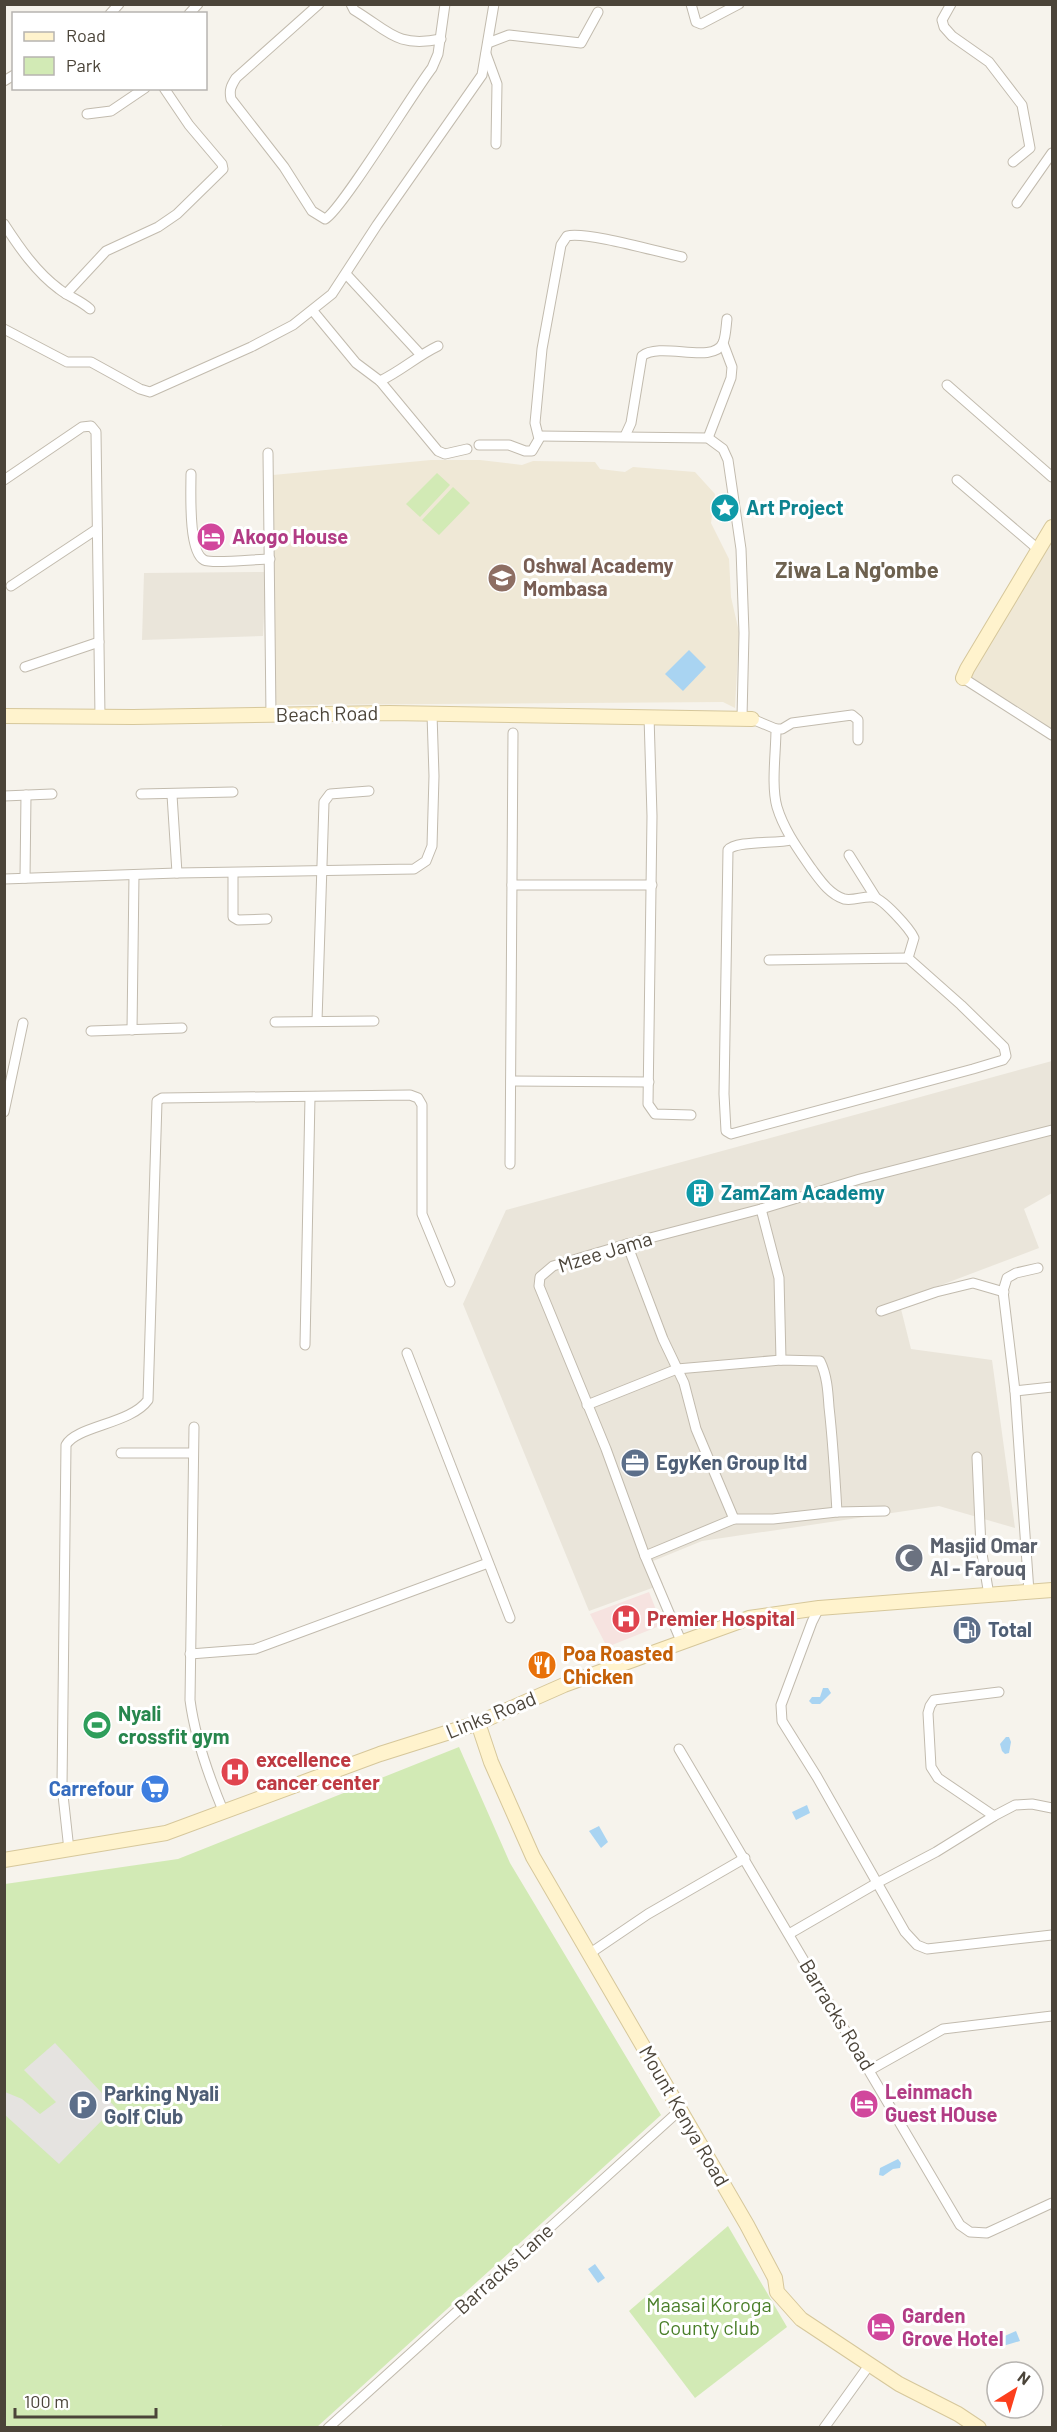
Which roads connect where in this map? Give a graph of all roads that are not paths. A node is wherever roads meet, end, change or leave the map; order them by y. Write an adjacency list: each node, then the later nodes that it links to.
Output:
1 (319, 4): 9 (street)
2 (351, 4): 9 (street)
3 (445, 4): 9 (street)
4 (494, 4): 10 (street)
5 (691, 4): 6 (street)
6 (739, 4)
7 (951, 4): 17 (street)
8 (598, 12): 10 (street)
9 (441, 39)
10 (488, 43): 11 (street)
11 (486, 54): 15 (street); 21 (street)
12 (142, 90): 14 (street)
13 (165, 90): 22 (street)
14 (87, 114)
15 (496, 144)
16 (1053, 153): 18 (street)
17 (1013, 162)
18 (1017, 203)
19 (4, 224): 22 (street)
20 (682, 257): 32 (street)
21 (346, 274): 24 (street); 29 (street)
22 (66, 294): 23 (street)
23 (90, 309)
24 (313, 311): 26 (street); 30 (street)
25 (728, 319): 27 (street)
26 (4, 329)
27 (723, 343): 33 (street); 34 (street)
28 (438, 346): 29 (street)
29 (420, 354): 30 (street)
30 (380, 381): 36 (street)
31 (947, 385): 39 (street)
32 (538, 436): 33 (street); 35 (street)
33 (624, 436): 34 (street)
34 (708, 438): 55 (street)
35 (479, 445)
36 (467, 449)
37 (268, 453): 45 (street)
38 (191, 474): 45 (street)
39 (1053, 477)
40 (4, 480): 43 (street)
41 (957, 480): 44 (street)
42 (1053, 527): 44 (main road)
43 (97, 529): 46 (street); 47 (street)
44 (1039, 550): 49 (main road)
45 (270, 559): 51 (street)
46 (11, 586)
47 (99, 642): 48 (street); 53 (street)
48 (24, 667)
49 (963, 678): 58 (street)
50 (432, 714): 51 (main road, Beach Road); 54 (main road, Beach Road); 69 (street)
51 (271, 715): 53 (main road, Beach Road)
52 (4, 716): 53 (main road, Beach Road)
53 (100, 716)
54 (649, 716): 55 (main road, Beach Road); 76 (street)
55 (747, 718): 56 (street)
56 (776, 729): 59 (street); 67 (street)
57 (513, 733): 75 (street)
58 (1053, 735)
59 (858, 740)
60 (369, 791): 69 (street)
61 (233, 792): 65 (street)
62 (52, 794): 64 (street)
63 (141, 794): 65 (street)
64 (26, 795): 66 (street); 73 (street)
65 (172, 795): 70 (street)
66 (4, 796)
67 (792, 840): 77 (street); 79 (street)
68 (849, 855): 77 (street)
69 (322, 871): 71 (street); 81 (street)
70 (177, 873): 71 (street); 72 (street)
71 (233, 873): 78 (street)
72 (134, 875): 73 (street); 86 (street)
73 (26, 878): 74 (street)
74 (4, 879)
75 (512, 885): 76 (street); 88 (street)
76 (652, 885): 89 (street)
77 (876, 898): 79 (street)
78 (267, 919)
79 (908, 958): 80 (street)
80 (769, 960)
81 (317, 1021): 82 (street); 83 (street)
82 (374, 1021)
83 (275, 1022)
84 (22, 1023): 91 (street)
85 (182, 1028): 86 (street)
86 (132, 1030): 87 (street)
87 (91, 1031)
88 (511, 1081): 89 (street); 94 (street)
89 (649, 1082): 92 (street)
90 (310, 1097): 98 (street); 101 (street); 130 (street)
91 (4, 1112)
92 (691, 1115)
93 (1053, 1130): 95 (street, Mzee Jama)
94 (510, 1164)
95 (761, 1209): 96 (street, Mzee Jama); 103 (street)
96 (627, 1244): 104 (street); 107 (street, Mzee Jama)
97 (1038, 1268): 99 (street)
98 (450, 1281)
99 (1004, 1292): 100 (street); 106 (street)
100 (881, 1311)
101 (305, 1345)
102 (407, 1353): 116 (street)
103 (781, 1360): 104 (street); 113 (street)
104 (677, 1369): 107 (street); 114 (street)
105 (1053, 1387): 106 (street)
106 (1015, 1391): 118 (street)
107 (587, 1405): 115 (street, Mzee Jama)
108 (194, 1427): 110 (street)
109 (121, 1453): 110 (street)
110 (192, 1453): 123 (street)
111 (977, 1457): 119 (street)
112 (885, 1511): 113 (street)
113 (837, 1512): 114 (street)
114 (734, 1520): 115 (street)
115 (645, 1556): 122 (street, Mzee Jama)
116 (488, 1563): 121 (street); 123 (street)
117 (1053, 1590): 118 (main road, Links Road)
118 (1029, 1592): 119 (main road, Links Road)
119 (989, 1595): 120 (main road, Links Road)
120 (819, 1608): 122 (main road, Links Road); 133 (street)
121 (510, 1618)
122 (681, 1641): 125 (main road, Links Road)
123 (190, 1654): 128 (street)
124 (999, 1692): 129 (street)
125 (478, 1724): 128 (main road, Links Road); 136 (main road, Mount Kenya Road)
126 (679, 1749): 131 (street, Barracks Road)
127 (1053, 1808): 129 (street)
128 (224, 1813): 130 (main road, Links Road)
129 (994, 1816): 133 (street)
130 (69, 1850): 132 (main road, Links Road)
131 (745, 1858): 134 (street, Barracks Road); 136 (street)
132 (4, 1860)
133 (877, 1883): 134 (street); 135 (street)
134 (789, 1934): 138 (street, Barracks Road)
135 (1053, 1935)
136 (589, 1954): 139 (main road, Mount Kenya Road)
137 (1053, 2016): 138 (street)
138 (870, 2070): 140 (street, Barracks Road)
139 (681, 2110): 141 (main road, Mount Kenya Road); 142 (street, Barracks Lane)
140 (1053, 2203)
141 (870, 2364): 143 (street); 144 (main road, Mount Kenya Road)
142 (328, 2427)
143 (824, 2427)
144 (979, 2427)

